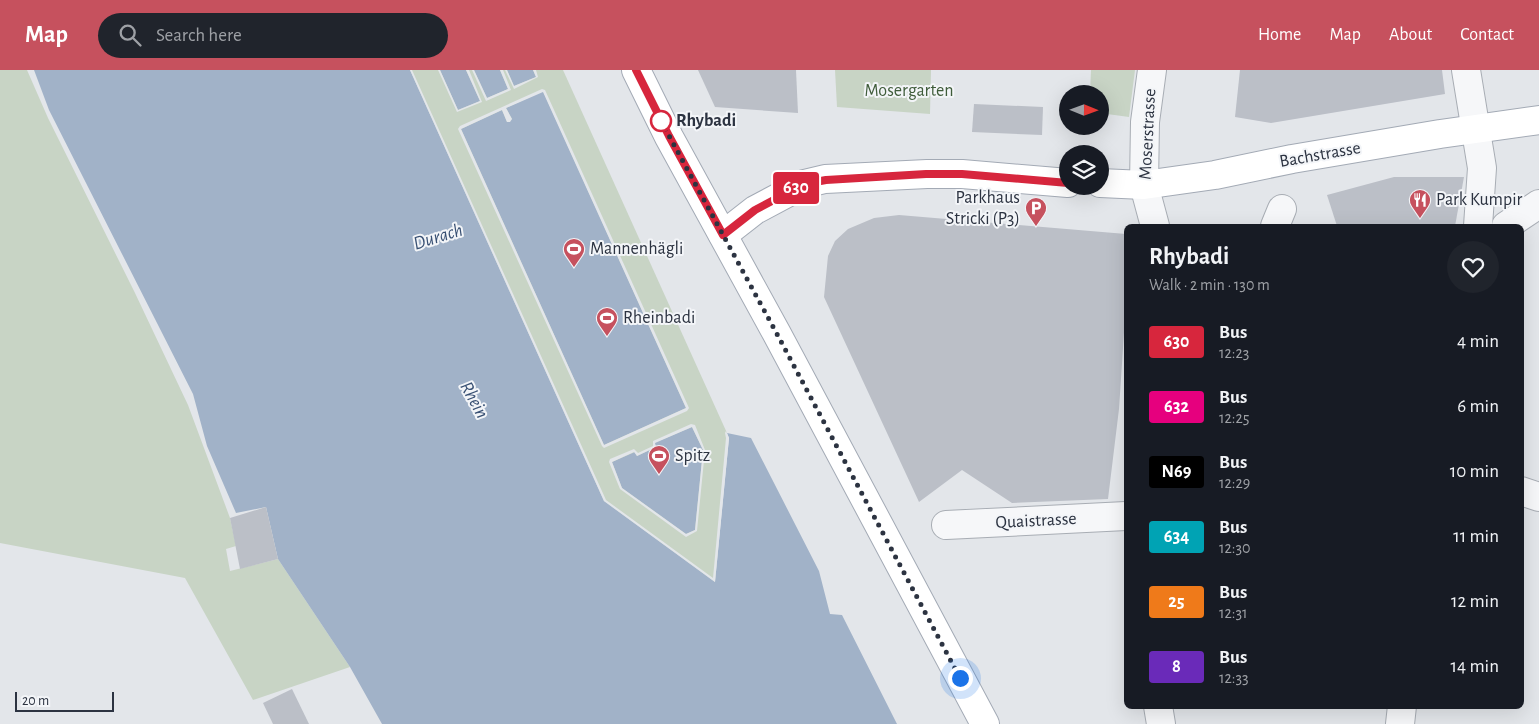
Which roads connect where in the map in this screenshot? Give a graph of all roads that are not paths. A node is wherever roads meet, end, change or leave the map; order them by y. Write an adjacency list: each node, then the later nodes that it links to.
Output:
1 (636, 70): 13 (main road)
2 (1152, 70): 8 (street, Moserstrasse)
3 (1466, 70): 5 (street)
4 (1539, 120): 5 (main road, Bachstrasse)
5 (1476, 129): 8 (main road, Bachstrasse); 11 (street)
6 (1059, 182): 13 (main road)
7 (1109, 183): 8 (main road, Bachstrasse)
8 (1144, 185): 10 (street, Moserstrasse)
9 (1539, 204): 12 (street)
10 (1154, 224)
11 (1478, 224)
12 (1509, 224)
13 (723, 235): 20 (main road)
14 (1524, 492): 15 (street)
15 (1539, 498)
16 (1124, 516): 17 (street, Quaistrasse)
17 (946, 525)
18 (1158, 709): 21 (street)
19 (1402, 709): 22 (street)
20 (985, 724)
21 (1161, 724)
22 (1400, 724)

